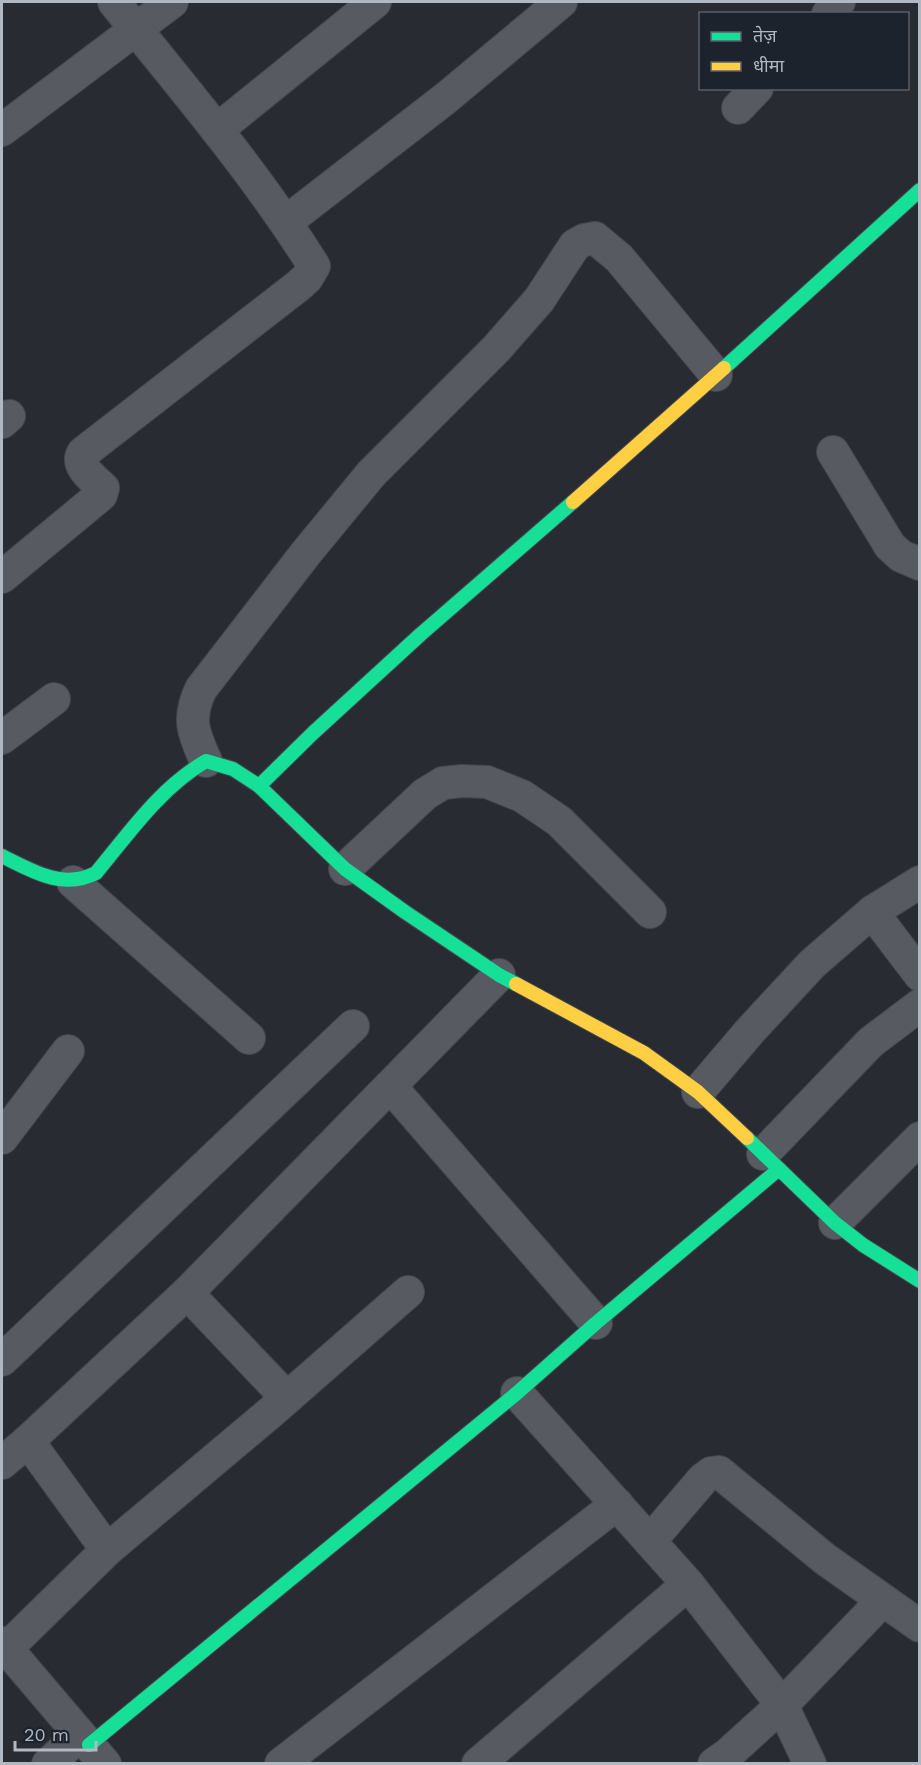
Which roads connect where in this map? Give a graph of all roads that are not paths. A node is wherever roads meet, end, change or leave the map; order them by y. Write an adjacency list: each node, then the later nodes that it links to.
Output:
1 (114, 2): 5 (street)
2 (172, 2): 5 (street)
3 (375, 2): 7 (street)
4 (561, 2): 9 (street)
5 (136, 29): 6 (street); 7 (street)
6 (2, 130)
7 (217, 130): 9 (street)
8 (920, 190): 10 (street)
9 (286, 222): 13 (street)
10 (716, 375): 16 (street); 17 (street)
11 (833, 452): 12 (street)
12 (920, 564)
13 (2, 577)
14 (54, 699): 15 (street)
15 (2, 738)
16 (206, 761): 17 (street); 20 (street)
17 (260, 786): 19 (street)
18 (2, 856): 20 (street)
19 (345, 869): 22 (street); 24 (street)
20 (73, 882): 28 (street)
21 (920, 882): 23 (street)
22 (650, 912)
23 (872, 912): 25 (street); 31 (street)
24 (499, 975): 30 (street); 31 (street)
25 (920, 975)
26 (920, 1005): 34 (street)
27 (353, 1026): 40 (street)
28 (249, 1038)
29 (68, 1051): 32 (street)
30 (390, 1086): 38 (street); 39 (street)
31 (698, 1092): 34 (street)
32 (2, 1138)
33 (920, 1138): 35 (street)
34 (771, 1161): 35 (street); 39 (street)
35 (835, 1223): 36 (street)
36 (920, 1281)
37 (408, 1292): 42 (street)
38 (187, 1293): 42 (street); 43 (street)
39 (596, 1323): 41 (street)
40 (2, 1360)
41 (517, 1393): 45 (street); 53 (street)
42 (287, 1398): 47 (street)
43 (28, 1441): 44 (street); 47 (street)
44 (2, 1463)
45 (617, 1504): 46 (street); 54 (street)
46 (650, 1541): 48 (street); 49 (street)
47 (106, 1550): 51 (street)
48 (688, 1584): 52 (street); 56 (street)
49 (883, 1600): 50 (street); 52 (street)
50 (920, 1626)
51 (4, 1645): 53 (street)
52 (782, 1705): 57 (street); 58 (street)
53 (91, 1748): 55 (street)
54 (285, 1762)
55 (48, 1764)
56 (478, 1764)
57 (714, 1764)
58 (810, 1764)

